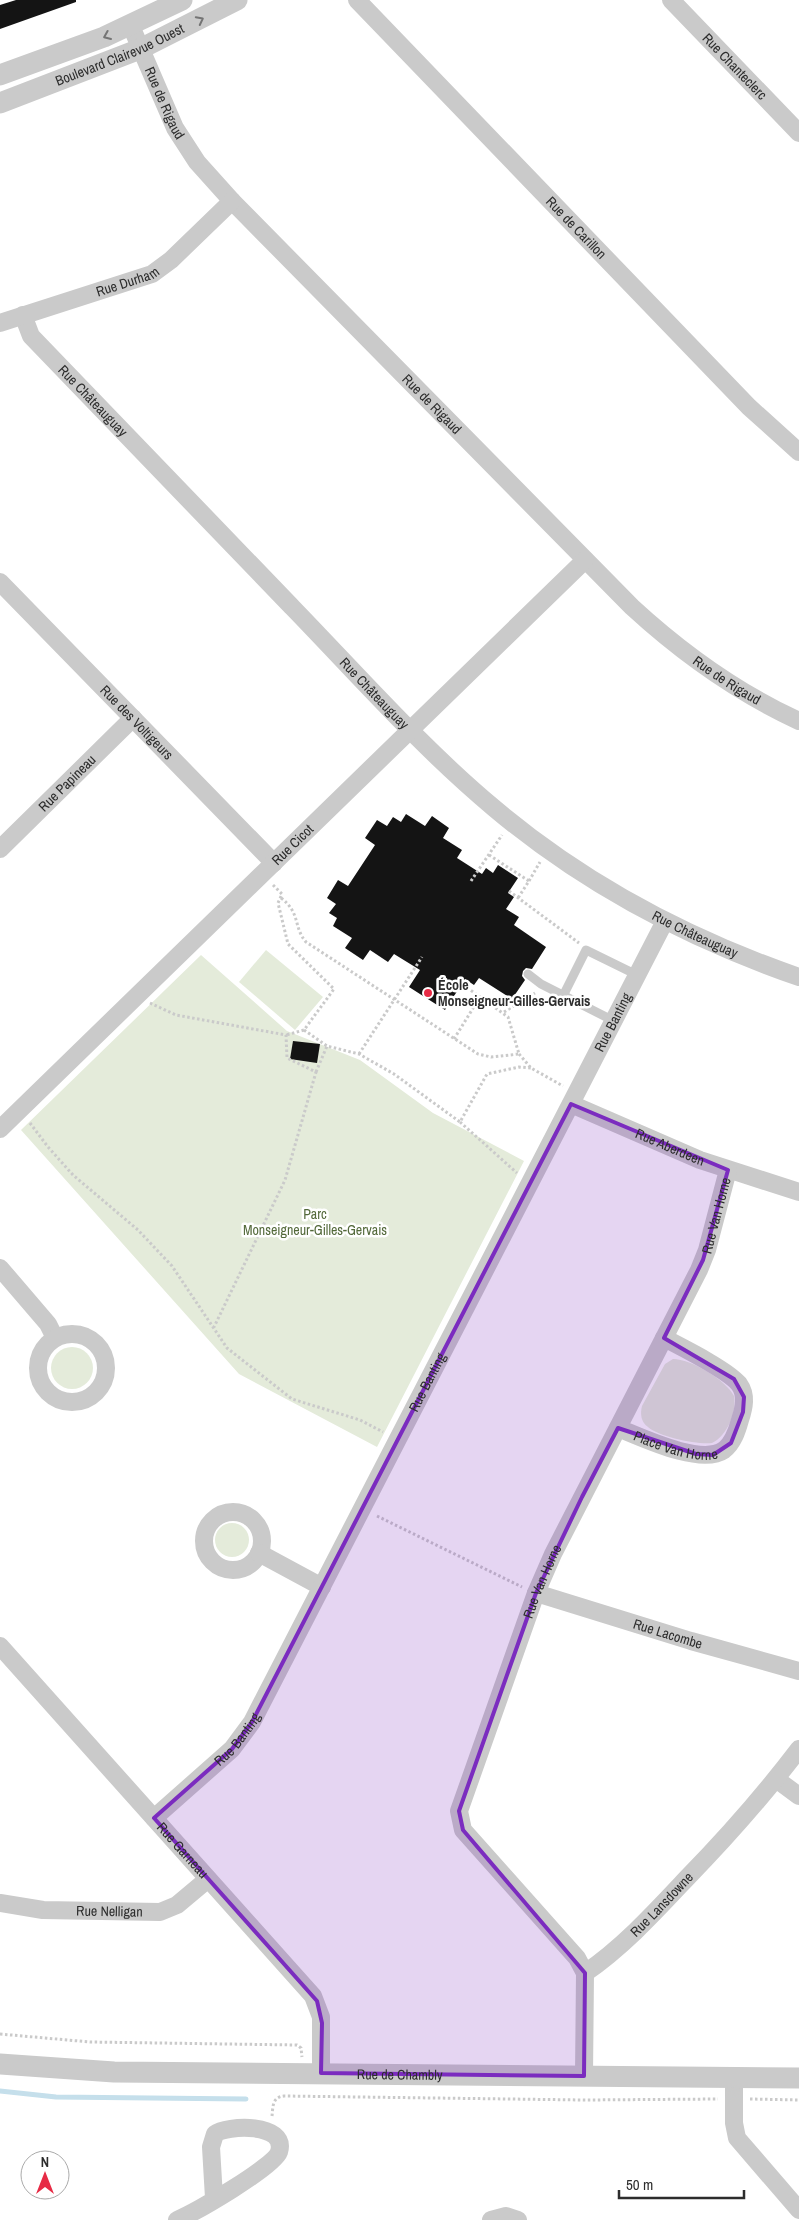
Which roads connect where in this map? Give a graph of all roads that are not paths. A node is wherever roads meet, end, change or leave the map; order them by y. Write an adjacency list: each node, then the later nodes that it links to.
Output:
1 (182, 0): 5 (street, Boulevard Clairevue Ouest)
2 (237, 0): 6 (street, Boulevard Clairevue Ouest, one-way to 2)
3 (357, 0): 13 (street, Rue de Carillon)
4 (671, 0): 9 (street, Rue Chanteclerc)
5 (131, 26): 6 (street, Rue de Rigaud); 7 (street, Boulevard Clairevue Ouest, one-way to 7)
6 (140, 49): 8 (street, Boulevard Clairevue Ouest); 10 (street, Rue de Rigaud)
7 (0, 76)
8 (0, 103)
9 (799, 133)
10 (232, 201): 11 (street, Rue Durham); 14 (street, Rue de Rigaud)
11 (23, 315): 12 (street, Rue Durham); 18 (street, Rue Châteauguay)
12 (0, 322)
13 (799, 452)
14 (585, 560): 17 (street, Rue de Rigaud); 18 (street, Rue Cicot)
15 (0, 582): 16 (street, Rue des Voltigeurs)
16 (133, 718): 19 (street, Rue Papineau); 20 (street, Rue des Voltigeurs)
17 (799, 721)
18 (411, 730): 20 (street, Rue Cicot); 21 (street, Rue Châteauguay)
19 (0, 849)
20 (274, 863): 28 (street, Rue Cicot)
21 (665, 921): 23 (street, Rue Banting); 24 (street, Rue Châteauguay)
22 (528, 974): 25 (lane)
23 (637, 975): 25 (lane); 26 (street, Rue Banting)
24 (799, 977)
25 (563, 996): 26 (lane)
26 (614, 1020): 27 (street, Rue Banting)
27 (571, 1104): 29 (street, Rue Aberdeen); 36 (street, Rue Banting)
28 (0, 1130)
29 (728, 1170): 30 (street, Rue Aberdeen); 33 (street, Rue Van Horne)
30 (799, 1192)
31 (0, 1268): 32 (street)
32 (55, 1338)
33 (664, 1338): 34 (street, Rue Van Horne); 34 (street, Place Van Horne)
34 (618, 1428): 37 (street, Rue Van Horne)
35 (259, 1553): 36 (street)
36 (322, 1586): 43 (street, Rue Banting)
37 (530, 1591): 39 (street, Rue Lacombe); 46 (street, Rue Van Horne)
38 (0, 1646): 43 (street, Rue Garneau)
39 (799, 1670)
40 (799, 1749): 41 (street, Rue Lansdowne)
41 (776, 1779): 42 (street); 46 (street, Rue Lansdowne)
42 (799, 1796)
43 (154, 1818): 44 (street, Rue Garneau)
44 (208, 1879): 45 (street, Rue Nelligan); 48 (street, Rue Garneau)
45 (0, 1903)
46 (585, 1973): 49 (street)
47 (0, 2064): 48 (street, Rue de Chambly)
48 (321, 2073): 49 (street, Rue de Chambly)
49 (584, 2076): 50 (street, Rue de Chambly)
50 (734, 2078): 51 (street, Rue de Chambly); 53 (street)
51 (799, 2078)
52 (214, 2198): 52 (street); 54 (street)
53 (799, 2210)
54 (177, 2220)
55 (491, 2220): 56 (street)
56 (518, 2220)

